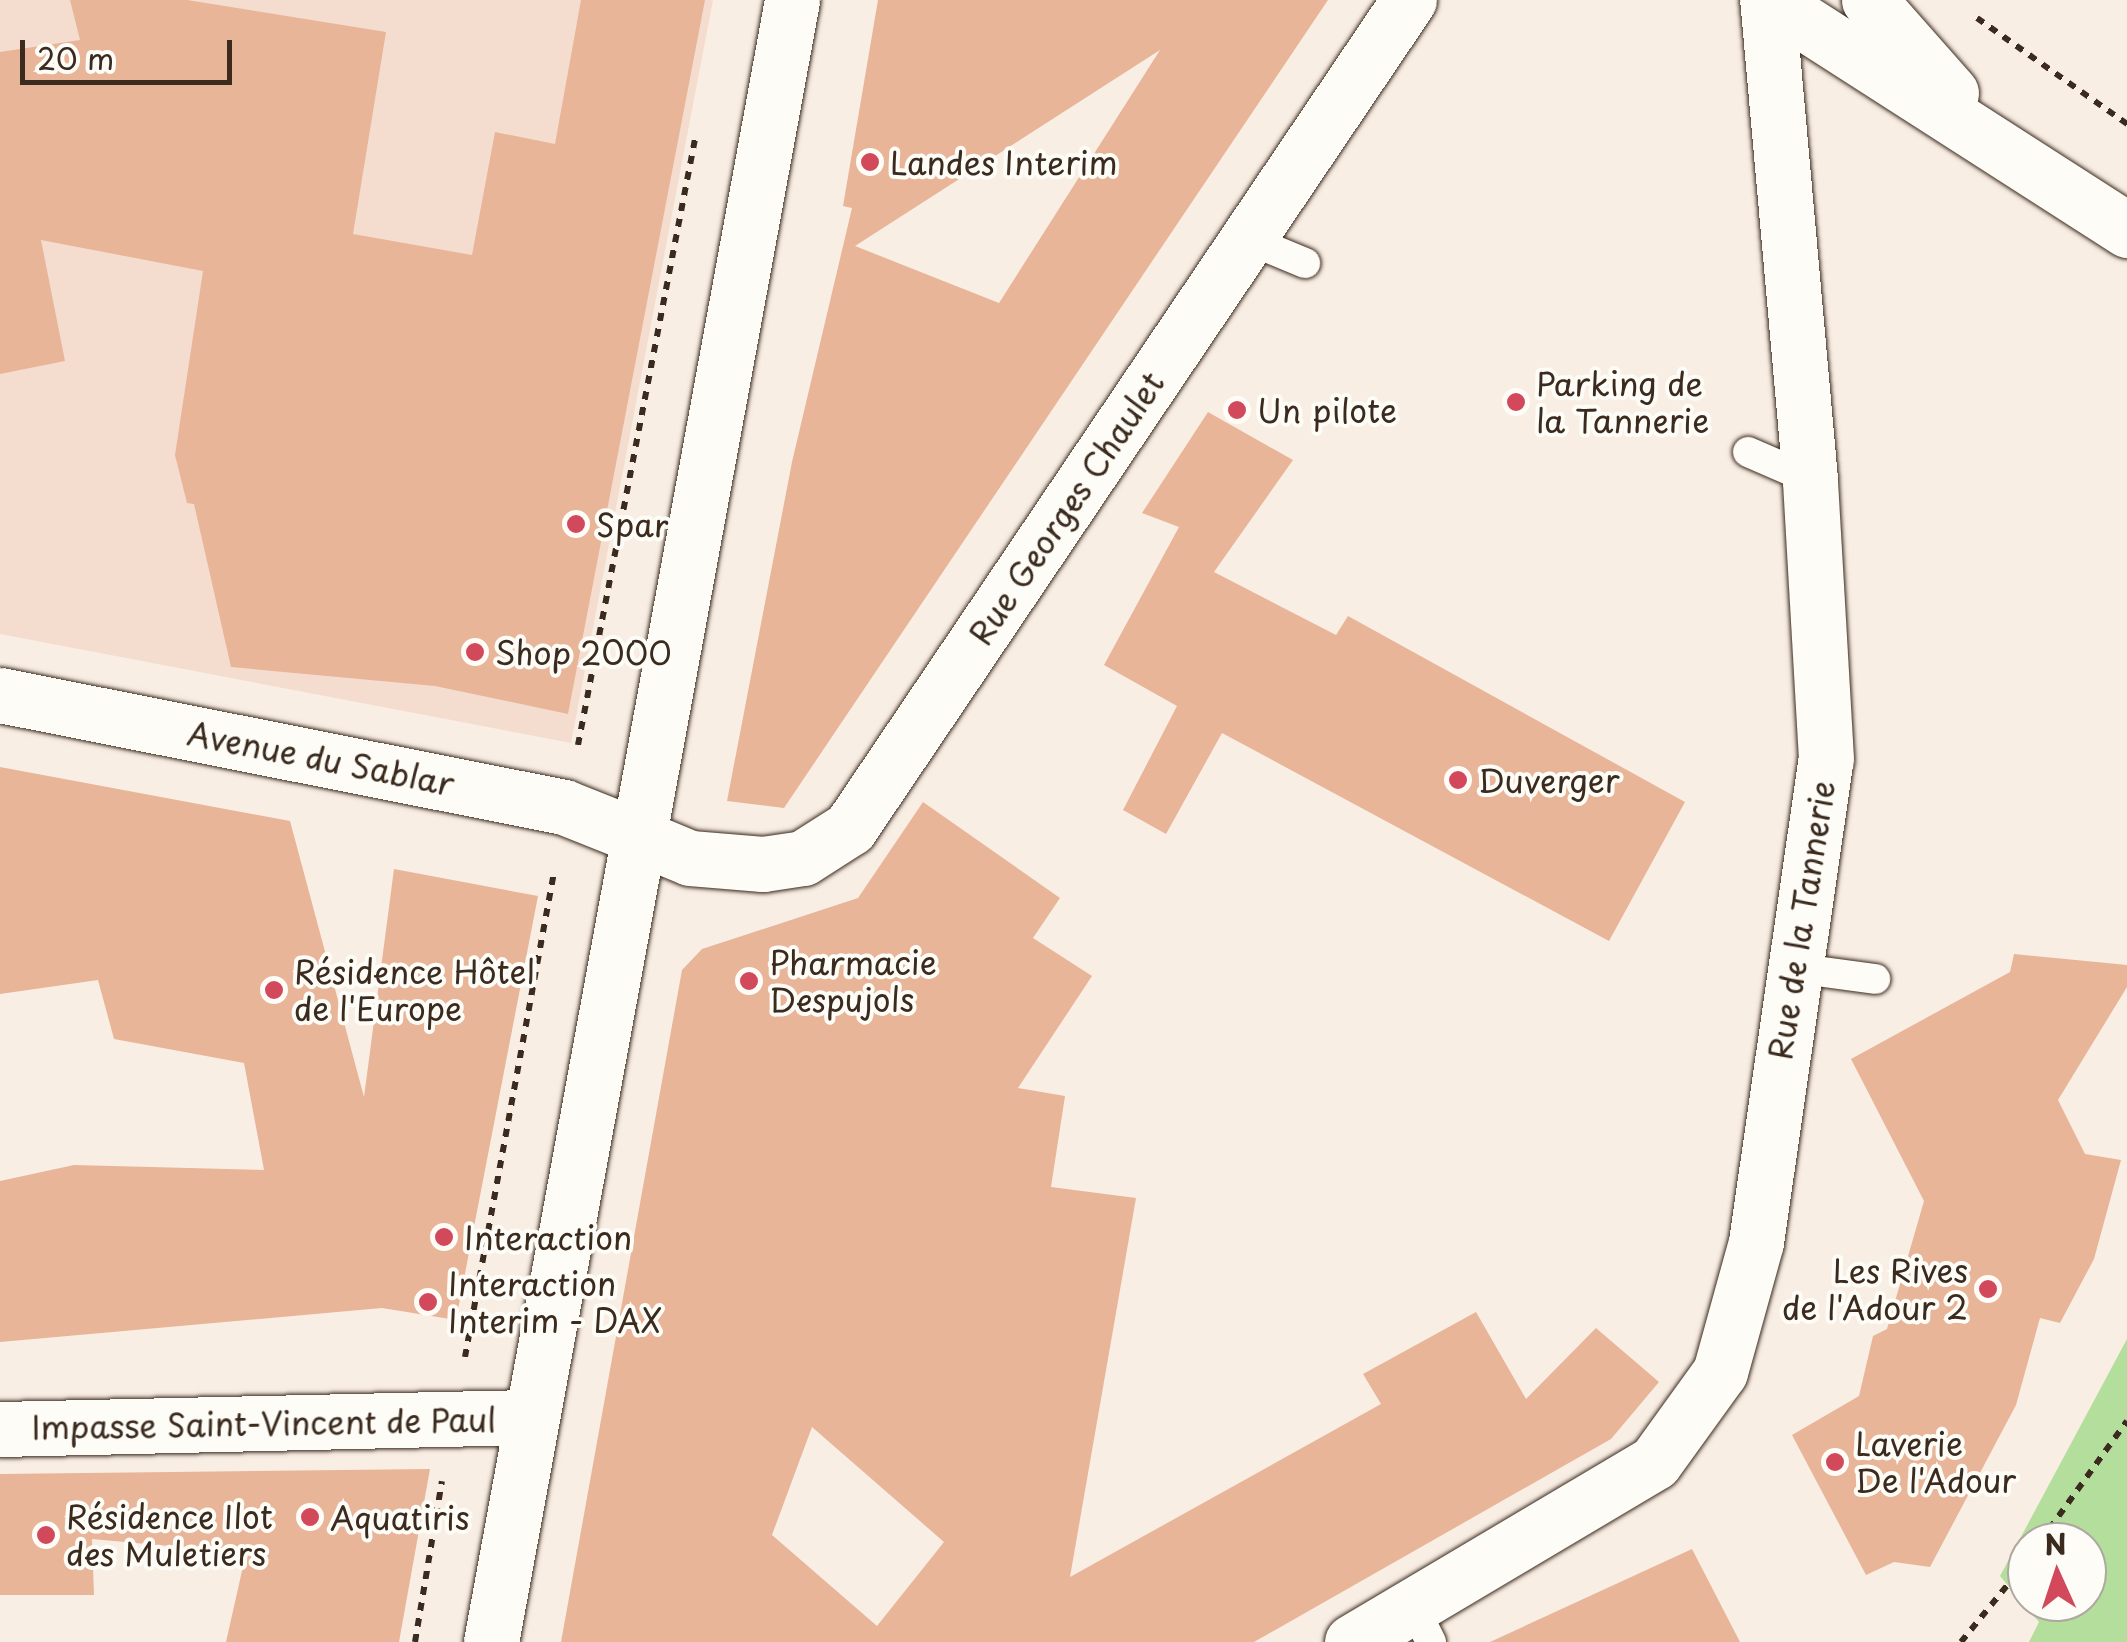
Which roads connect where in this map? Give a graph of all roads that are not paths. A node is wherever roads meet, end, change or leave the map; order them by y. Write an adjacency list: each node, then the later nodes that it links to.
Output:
1 (792, 0): 12 (main road)
2 (1409, 0): 7 (main road, Rue Georges Chaulet)
3 (1768, 0): 5 (main road); 10 (main road, Rue de la Tannerie)
4 (1869, 0): 5 (main road)
5 (1989, 137): 6 (main road)
6 (2127, 230)
7 (1247, 238): 8 (lane); 12 (main road, Rue Georges Chaulet)
8 (1304, 263)
9 (1748, 452): 10 (lane)
10 (1810, 479): 13 (main road, Rue de la Tannerie)
11 (0, 695): 12 (main road, Avenue du Sablar)
12 (637, 836): 15 (main road)
13 (1794, 968): 14 (lane); 17 (main road, Rue de la Tannerie)
14 (1875, 979)
15 (528, 1417): 16 (main road, Impasse Saint-Vincent de Paul); 18 (main road)
16 (0, 1430)
17 (1422, 1624): 19 (main road, Rue de la Tannerie)
18 (491, 1642)
19 (1352, 1642)

